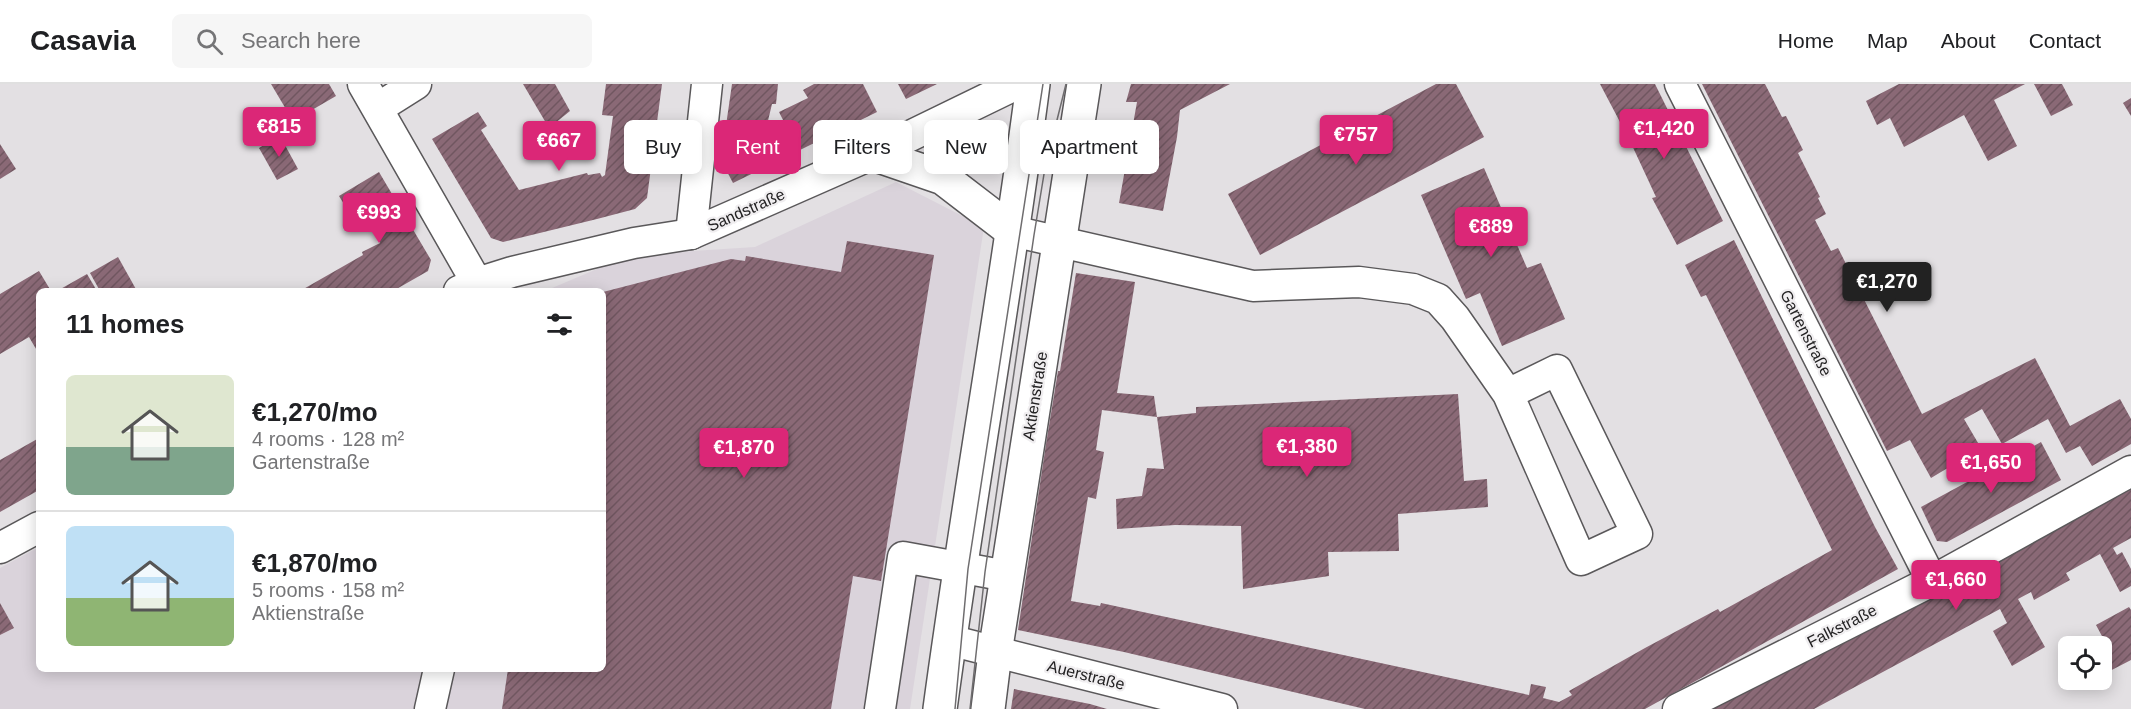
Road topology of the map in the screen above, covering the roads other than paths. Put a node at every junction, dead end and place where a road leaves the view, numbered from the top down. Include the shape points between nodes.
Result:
1 (416, 84) edge
2 (707, 84) edge
3 (1017, 84) edge
4 (1033, 84) edge
5 (1084, 84) edge
6 (1680, 84) edge
7 (371, 96) edge
8 (912, 135) edge
9 (912, 167) edge
10 (828, 174) edge
11 (1012, 231) junction
12 (691, 234) junction
13 (1059, 241) junction
14 (468, 287) edge
15 (1508, 394) junction
16 (2131, 471) edge
17 (36, 529) edge
18 (0, 548) edge
19 (959, 568) junction
20 (1007, 576) junction
21 (1932, 581) junction
22 (949, 640) junction
23 (995, 653) junction
24 (438, 672) edge
25 (430, 709) edge
26 (880, 709) edge
27 (940, 709) edge
28 (988, 709) edge
29 (1222, 709) edge
30 (1678, 709) edge

1 - 7 street
2 - 12 street
3 - 8 street, Sandstraße
4 - 11 main road
5 - 13 main road, Aktienstraße
6 - 21 street, Gartenstraße
7 - 14 street
9 - 11 main road via 943,178
10 - 12 street, Sandstraße
11 - 13 street
11 - 19 main road
12 - 14 street, Sandstraße via 634,243 512,272
13 - 15 street via 1253,286 1359,282 1413,289 1438,299
13 - 20 main road, Aktienstraße
15 - 15 street via 1557,370 1637,534 1581,560
16 - 21 street, Falkstraße
17 - 18 street
19 - 20 street
19 - 22 main road
19 - 26 street via 903,557
20 - 23 main road, Aktienstraße
21 - 30 street, Falkstraße
22 - 23 street, Auerstraße
22 - 27 main road
23 - 28 main road, Aktienstraße
23 - 29 street, Auerstraße
24 - 25 street

